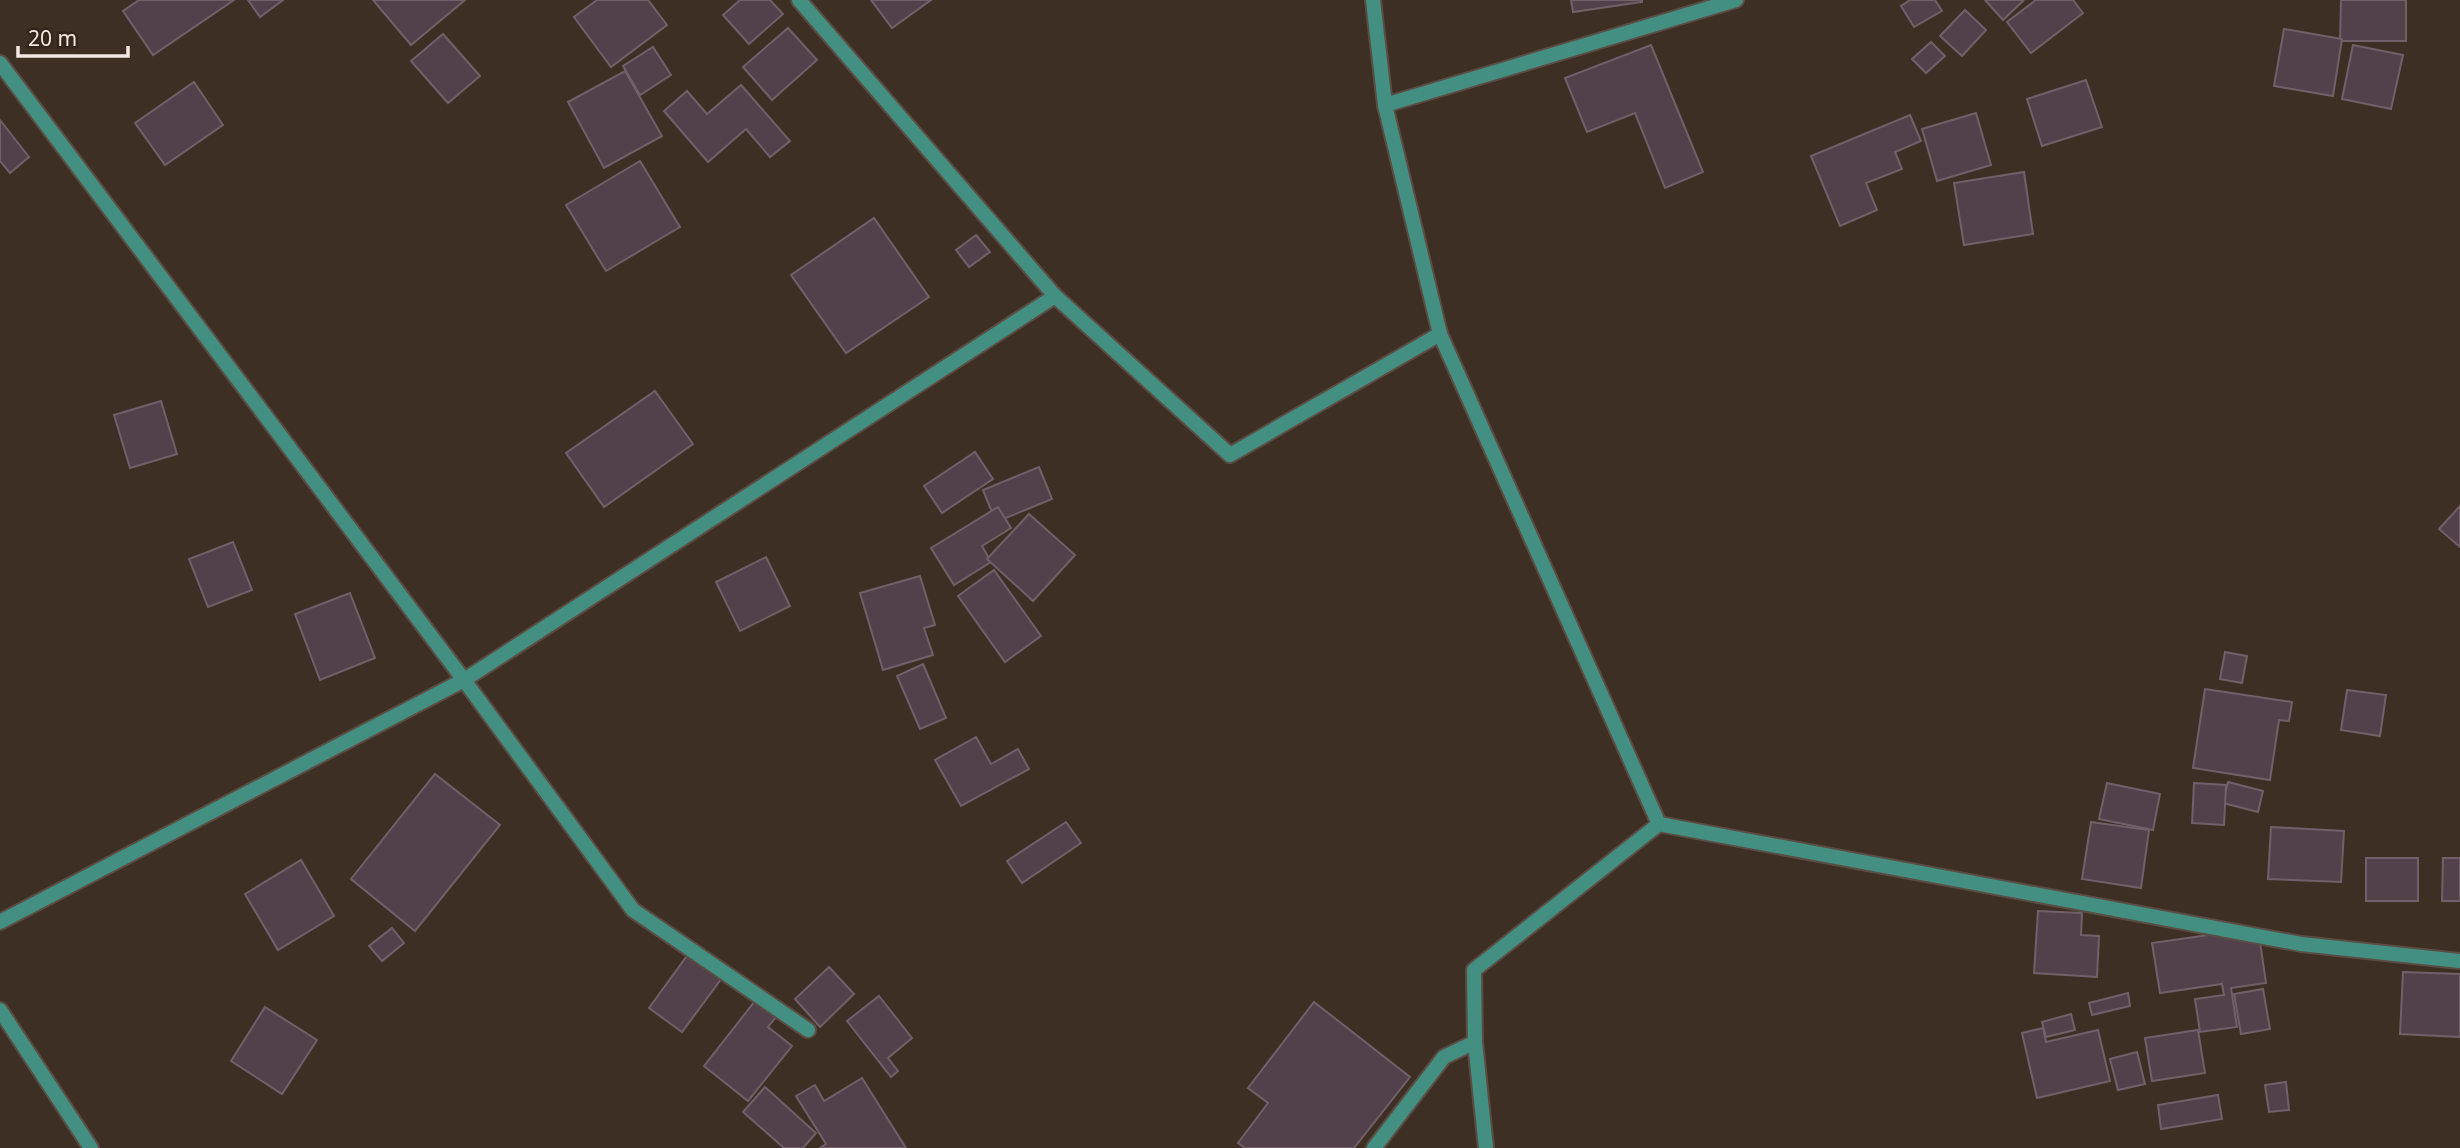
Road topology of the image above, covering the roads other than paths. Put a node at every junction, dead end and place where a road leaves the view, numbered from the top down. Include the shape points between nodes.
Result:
1 (799, 0) edge
2 (1373, 0) edge
3 (1736, 0) edge
4 (0, 63) edge
5 (1385, 105) junction
6 (1055, 296) junction
7 (1440, 334) junction
8 (464, 680) junction
9 (1659, 824) junction
10 (0, 922) edge
11 (2460, 961) edge
12 (0, 1010) edge
13 (808, 1030) dead end
14 (1475, 1042) junction
15 (91, 1148) edge
16 (1374, 1148) edge
17 (1486, 1148) edge

1 - 6 street
2 - 5 street
3 - 5 street
4 - 8 street
5 - 7 street
6 - 7 street via 1230,455
6 - 8 street
7 - 9 street
8 - 10 street
8 - 13 street via 633,910
9 - 11 street via 2301,944
9 - 14 street via 1474,970
12 - 15 street
14 - 16 street via 1444,1058
14 - 17 street

